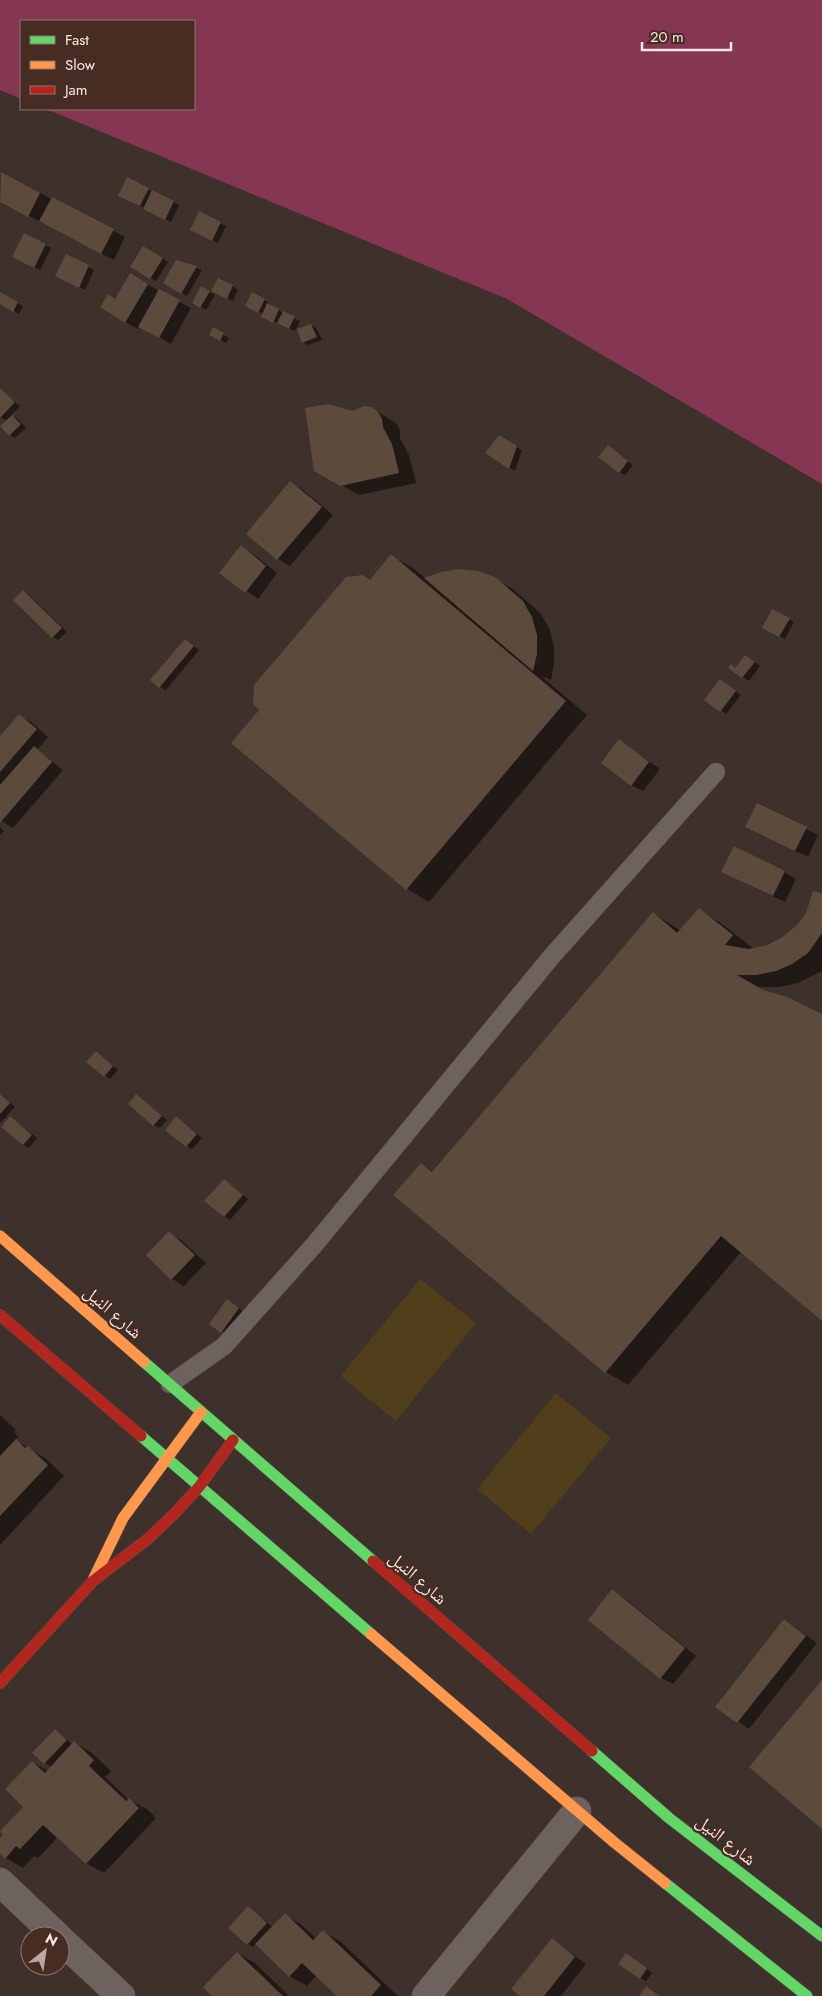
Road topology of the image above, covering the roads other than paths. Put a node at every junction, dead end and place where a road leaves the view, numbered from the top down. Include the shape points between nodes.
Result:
1 (716, 772) dead end
2 (0, 1236) edge
3 (0, 1315) edge
4 (170, 1384) junction
5 (201, 1412) junction
6 (233, 1440) junction
7 (166, 1459) junction
8 (199, 1487) junction
9 (93, 1581) junction
10 (0, 1683) edge
11 (577, 1811) junction
12 (0, 1882) edge
13 (46, 1926) edge
14 (822, 1936) edge
15 (70, 1948) edge
16 (121, 1996) edge
17 (426, 1996) edge
18 (808, 1996) edge

1 - 4 lane via 552,956 315,1244 224,1346
2 - 4 main road, شارع النيل
3 - 7 main road
4 - 5 main road, شارع النيل
5 - 6 main road, شارع النيل
5 - 7 main road
6 - 8 main road
6 - 14 main road, شارع النيل via 669,1818
7 - 8 main road
7 - 9 main road via 123,1518
8 - 9 main road via 149,1538
8 - 11 main road
9 - 10 main road
11 - 17 street
11 - 18 main road
12 - 13 street
15 - 16 street

